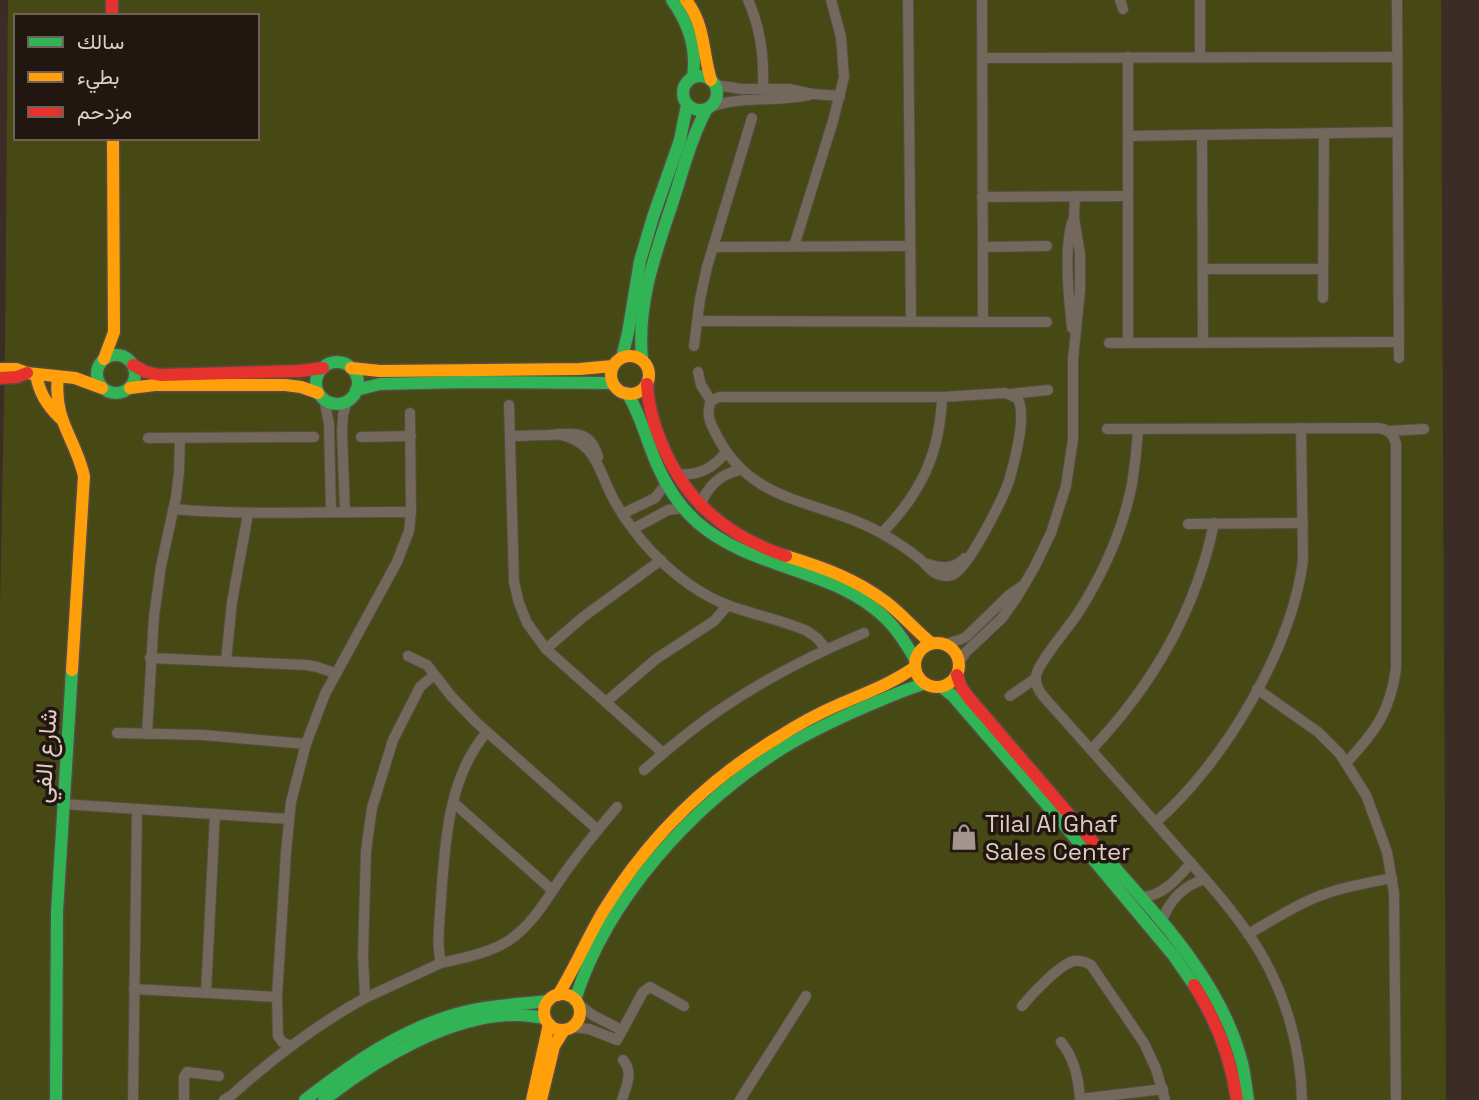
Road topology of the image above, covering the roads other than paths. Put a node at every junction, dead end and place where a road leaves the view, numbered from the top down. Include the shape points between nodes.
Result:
1 (672, 0) edge
2 (686, 0) edge
3 (748, 0) edge
4 (831, 0) edge
5 (908, 0) edge
6 (982, 0) edge
7 (1200, 0) edge
8 (1397, 0) edge
9 (1128, 57) junction
10 (1200, 57) junction
11 (1397, 57) junction
12 (982, 58) junction
13 (693, 78) junction
14 (713, 82) junction
15 (760, 86) junction
16 (774, 88) junction
17 (813, 94) junction
18 (839, 96) junction
19 (756, 100) junction
20 (773, 100) junction
21 (687, 105) junction
22 (709, 108) junction
23 (751, 118) dead end
24 (1398, 132) junction
25 (1324, 134) junction
26 (1202, 135) junction
27 (1128, 136) junction
28 (113, 140) edge
29 (1075, 196) junction
30 (1128, 196) junction
31 (982, 197) junction
32 (1074, 218) junction
33 (793, 246) junction
34 (910, 246) junction
35 (1047, 246) dead end
36 (713, 247) junction
37 (983, 247) junction
38 (1080, 254) junction
39 (1068, 255) junction
40 (1203, 269) junction
41 (1323, 270) junction
42 (1323, 298) dead end
43 (1074, 299) junction
44 (697, 321) junction
45 (911, 321) junction
46 (983, 321) junction
47 (1047, 322) dead end
48 (114, 332) junction
49 (1399, 342) junction
50 (1109, 343) dead end
51 (1128, 344) junction
52 (1203, 344) junction
53 (694, 345) dead end
54 (1399, 358) dead end
55 (642, 359) junction
56 (129, 361) junction
57 (618, 362) junction
58 (101, 363) junction
59 (323, 368) junction
60 (351, 368) junction
61 (0, 369) edge
62 (698, 372) dead end
63 (32, 374) junction
64 (58, 377) junction
65 (0, 378) edge
66 (75, 378) junction
67 (613, 383) junction
68 (647, 384) junction
69 (103, 388) junction
70 (130, 388) junction
71 (356, 390) junction
72 (1048, 390) dead end
73 (626, 393) junction
74 (1010, 394) junction
75 (321, 396) junction
76 (942, 397) junction
77 (347, 401) junction
78 (711, 401) junction
79 (509, 405) dead end
80 (410, 413) dead end
81 (62, 420) junction
82 (1301, 428) junction
83 (1107, 429) dead end
84 (1424, 429) dead end
85 (1138, 430) junction
86 (1389, 431) junction
87 (411, 436) junction
88 (510, 436) junction
89 (314, 437) dead end
90 (361, 437) dead end
91 (148, 438) dead end
92 (180, 438) junction
93 (725, 453) junction
94 (716, 463) junction
95 (740, 470) junction
96 (700, 472) junction
97 (677, 474) junction
98 (724, 475) junction
99 (666, 484) junction
100 (710, 487) junction
101 (651, 501) junction
102 (700, 506) junction
103 (684, 508) junction
104 (173, 509) junction
105 (331, 511) junction
106 (345, 511) junction
107 (411, 512) junction
108 (248, 514) junction
109 (622, 514) junction
110 (659, 514) junction
111 (1214, 523) junction
112 (1303, 523) junction
113 (1188, 524) dead end
114 (633, 530) junction
115 (882, 533) junction
116 (661, 560) junction
117 (1023, 586) junction
118 (728, 605) junction
119 (864, 633) dead end
120 (931, 643) junction
121 (945, 645) junction
122 (546, 649) junction
123 (825, 649) junction
124 (408, 656) dead end
125 (150, 658) junction
126 (226, 662) junction
127 (915, 663) junction
128 (958, 668) junction
129 (335, 673) junction
130 (433, 675) junction
131 (1035, 678) junction
132 (924, 684) junction
133 (942, 687) junction
134 (1257, 689) junction
135 (1010, 696) dead end
136 (606, 702) junction
137 (487, 732) junction
138 (117, 733) dead end
139 (147, 734) junction
140 (306, 744) junction
141 (1091, 750) junction
142 (663, 753) junction
143 (1346, 763) junction
144 (644, 770) dead end
145 (454, 803) junction
146 (62, 804) junction
147 (617, 807) dead end
148 (136, 809) junction
149 (215, 814) junction
150 (288, 819) junction
151 (1156, 822) junction
152 (598, 830) junction
153 (1191, 863) junction
154 (1392, 878) junction
155 (1205, 879) junction
156 (1171, 882) junction
157 (552, 890) junction
158 (1180, 893) junction
159 (1140, 897) junction
160 (1161, 923) junction
161 (1248, 934) junction
162 (441, 963) junction
163 (134, 989) junction
164 (206, 993) junction
165 (806, 996) dead end
166 (277, 997) junction
167 (365, 998) junction
168 (553, 998) junction
169 (577, 1002) junction
170 (684, 1006) dead end
171 (1022, 1006) dead end
172 (547, 1021) junction
173 (568, 1028) junction
174 (619, 1035) junction
175 (1061, 1042) dead end
176 (290, 1046) junction
177 (623, 1060) dead end
178 (219, 1076) dead end
179 (1164, 1095) edge
180 (231, 1098) edge
181 (55, 1100) edge
182 (133, 1100) edge
183 (184, 1100) edge
184 (305, 1100) edge
185 (324, 1100) edge
186 (532, 1100) edge
187 (541, 1100) edge
188 (622, 1100) edge
189 (740, 1100) edge
190 (1080, 1100) edge
191 (1237, 1100) edge
192 (1248, 1100) edge
193 (1302, 1100) edge
194 (1396, 1100) edge

1 - 13 street via 689,27
2 - 14 street via 701,25
3 - 15 street via 762,45
4 - 18 street via 843,48
5 - 34 street
6 - 12 street
7 - 10 street
8 - 11 street
9 - 10 street
9 - 12 street
9 - 27 street
10 - 11 street
11 - 24 street
12 - 31 street
13 - 14 street via 704,76
13 - 21 street via 683,90
14 - 15 street via 742,89
14 - 22 street via 717,96
15 - 16 street
15 - 19 street
16 - 17 street
16 - 20 street
17 - 18 street
17 - 20 street
18 - 33 street
19 - 20 street
19 - 22 street
21 - 22 street via 698,111
21 - 57 street via 682,133 650,222 627,341
22 - 55 street via 686,161 651,269 639,336
23 - 36 street
24 - 25 street
24 - 49 street
25 - 26 street
25 - 41 street
26 - 27 street
26 - 40 street
27 - 30 street
28 - 48 street
29 - 30 street
29 - 31 street
29 - 32 street
30 - 51 street
31 - 37 street
32 - 38 street
32 - 39 street
33 - 34 street
33 - 36 street
34 - 45 street
35 - 37 street
36 - 44 street
37 - 46 street
38 - 39 street
38 - 43 street
39 - 43 street
40 - 41 street
40 - 52 street
41 - 42 street
43 - 117 street via 1073,439 1066,486 1051,533
44 - 45 street
44 - 53 street
45 - 46 street
46 - 47 street
48 - 56 street
48 - 58 street
49 - 52 street
49 - 54 street
50 - 51 street
51 - 52 street
55 - 57 street via 632,356
55 - 68 street via 649,373
56 - 58 street via 112,355
56 - 59 street via 160,375
56 - 70 street via 135,379
57 - 60 street via 580,369 380,372
57 - 67 street
58 - 66 street
58 - 69 street via 97,375
59 - 60 street via 337,362
59 - 75 street via 316,380
60 - 71 street via 357,378
61 - 63 street
62 - 78 street
63 - 64 street
63 - 65 street
63 - 81 street via 45,402
64 - 66 street
64 - 81 street
66 - 69 street
67 - 71 street via 380,384
67 - 73 street
68 - 73 street via 638,392
68 - 97 street via 650,413
69 - 70 street via 114,393
70 - 75 street via 285,385
71 - 77 street
72 - 74 street
73 - 99 street via 638,411
74 - 76 street
74 - 115 street via 1022,410 1015,460 1002,498 971,553 957,565 938,567
75 - 77 street via 331,403
75 - 105 street via 329,424
76 - 78 street via 719,397
76 - 115 street via 935,447 923,479
77 - 106 street via 342,432
78 - 93 street via 709,420
79 - 88 street
80 - 87 street
81 - 146 street, شارع الفي via 83,465 84,487
82 - 85 street
82 - 86 street
82 - 112 street
83 - 85 street
84 - 86 street
85 - 131 street via 1132,482 1111,548 1082,607
86 - 143 street via 1396,444 1396,669 1382,718
87 - 90 street
87 - 107 street
88 - 109 street via 574,433 589,440
88 - 122 street via 516,593 527,623
89 - 92 street
91 - 92 street
92 - 104 street
93 - 94 street
93 - 95 street
94 - 96 street
94 - 98 street
95 - 98 street
95 - 115 street via 776,493
96 - 97 street
96 - 100 street
97 - 102 street
98 - 100 street
99 - 101 street
99 - 103 street
100 - 102 street
101 - 109 street
101 - 110 street
102 - 120 street via 745,538 855,581 889,604
103 - 110 street
103 - 127 street via 704,528 739,550 859,598 901,634
104 - 108 street
104 - 125 street
105 - 106 street
105 - 108 street
106 - 107 street
107 - 129 street via 402,552
108 - 126 street
109 - 114 street
110 - 114 street
111 - 112 street
111 - 113 street
111 - 141 street via 1209,552 1175,635 1139,694
112 - 134 street via 1297,594 1279,647
114 - 116 street
116 - 118 street via 688,584
116 - 122 street
117 - 121 street via 966,637
117 - 128 street
118 - 123 street via 801,628
118 - 136 street
119 - 123 street
120 - 121 street
120 - 127 street via 919,652
121 - 128 street via 954,651
122 - 136 street
123 - 142 street via 741,696
124 - 130 street via 427,665
125 - 126 street
125 - 139 street
126 - 129 street via 307,665
127 - 132 street
127 - 168 street via 893,682 782,734 698,796 655,840 617,889
128 - 133 street via 953,681
128 - 159 street via 968,698
129 - 140 street
130 - 137 street
130 - 167 street via 420,687 393,740 372,808 366,851
131 - 135 street
131 - 141 street via 1040,692
132 - 133 street
132 - 169 street via 800,738 756,765 703,809 624,903 598,947
133 - 191 street via 1062,822 1189,977 1223,1038
134 - 143 street via 1318,732
134 - 151 street via 1203,773
136 - 142 street
137 - 145 street via 465,764
137 - 152 street
138 - 139 street
139 - 140 street
140 - 150 street
141 - 151 street
142 - 144 street
143 - 154 street via 1366,795
145 - 157 street
145 - 162 street via 444,845
146 - 148 street
146 - 181 street, شارع الفي
147 - 152 street
148 - 149 street
148 - 163 street
149 - 150 street
149 - 164 street
150 - 166 street
151 - 153 street
152 - 157 street
153 - 155 street
153 - 156 street
154 - 161 street via 1322,895
154 - 194 street
155 - 158 street
155 - 161 street
156 - 158 street
156 - 159 street via 1153,896
157 - 162 street via 528,924 509,940
158 - 160 street via 1170,902
159 - 160 street
160 - 192 street via 1205,981 1228,1022 1244,1068
161 - 193 street via 1276,982 1289,1019
162 - 167 street
163 - 164 street
163 - 182 street
164 - 166 street
165 - 189 street
166 - 176 street via 278,1037
167 - 176 street
168 - 169 street via 566,995
168 - 172 street via 544,1009
168 - 184 street via 481,1008 432,1023 386,1045
169 - 173 street via 579,1017
169 - 174 street
170 - 174 street via 647,988
171 - 179 street via 1068,964 1087,963 1144,1044
172 - 173 street via 556,1029
172 - 185 street via 520,1015 452,1027 388,1056
172 - 186 street
173 - 174 street
173 - 187 street via 554,1046
175 - 190 street via 1074,1064
176 - 180 street
177 - 188 street via 629,1074
178 - 183 street via 187,1072
179 - 190 street

